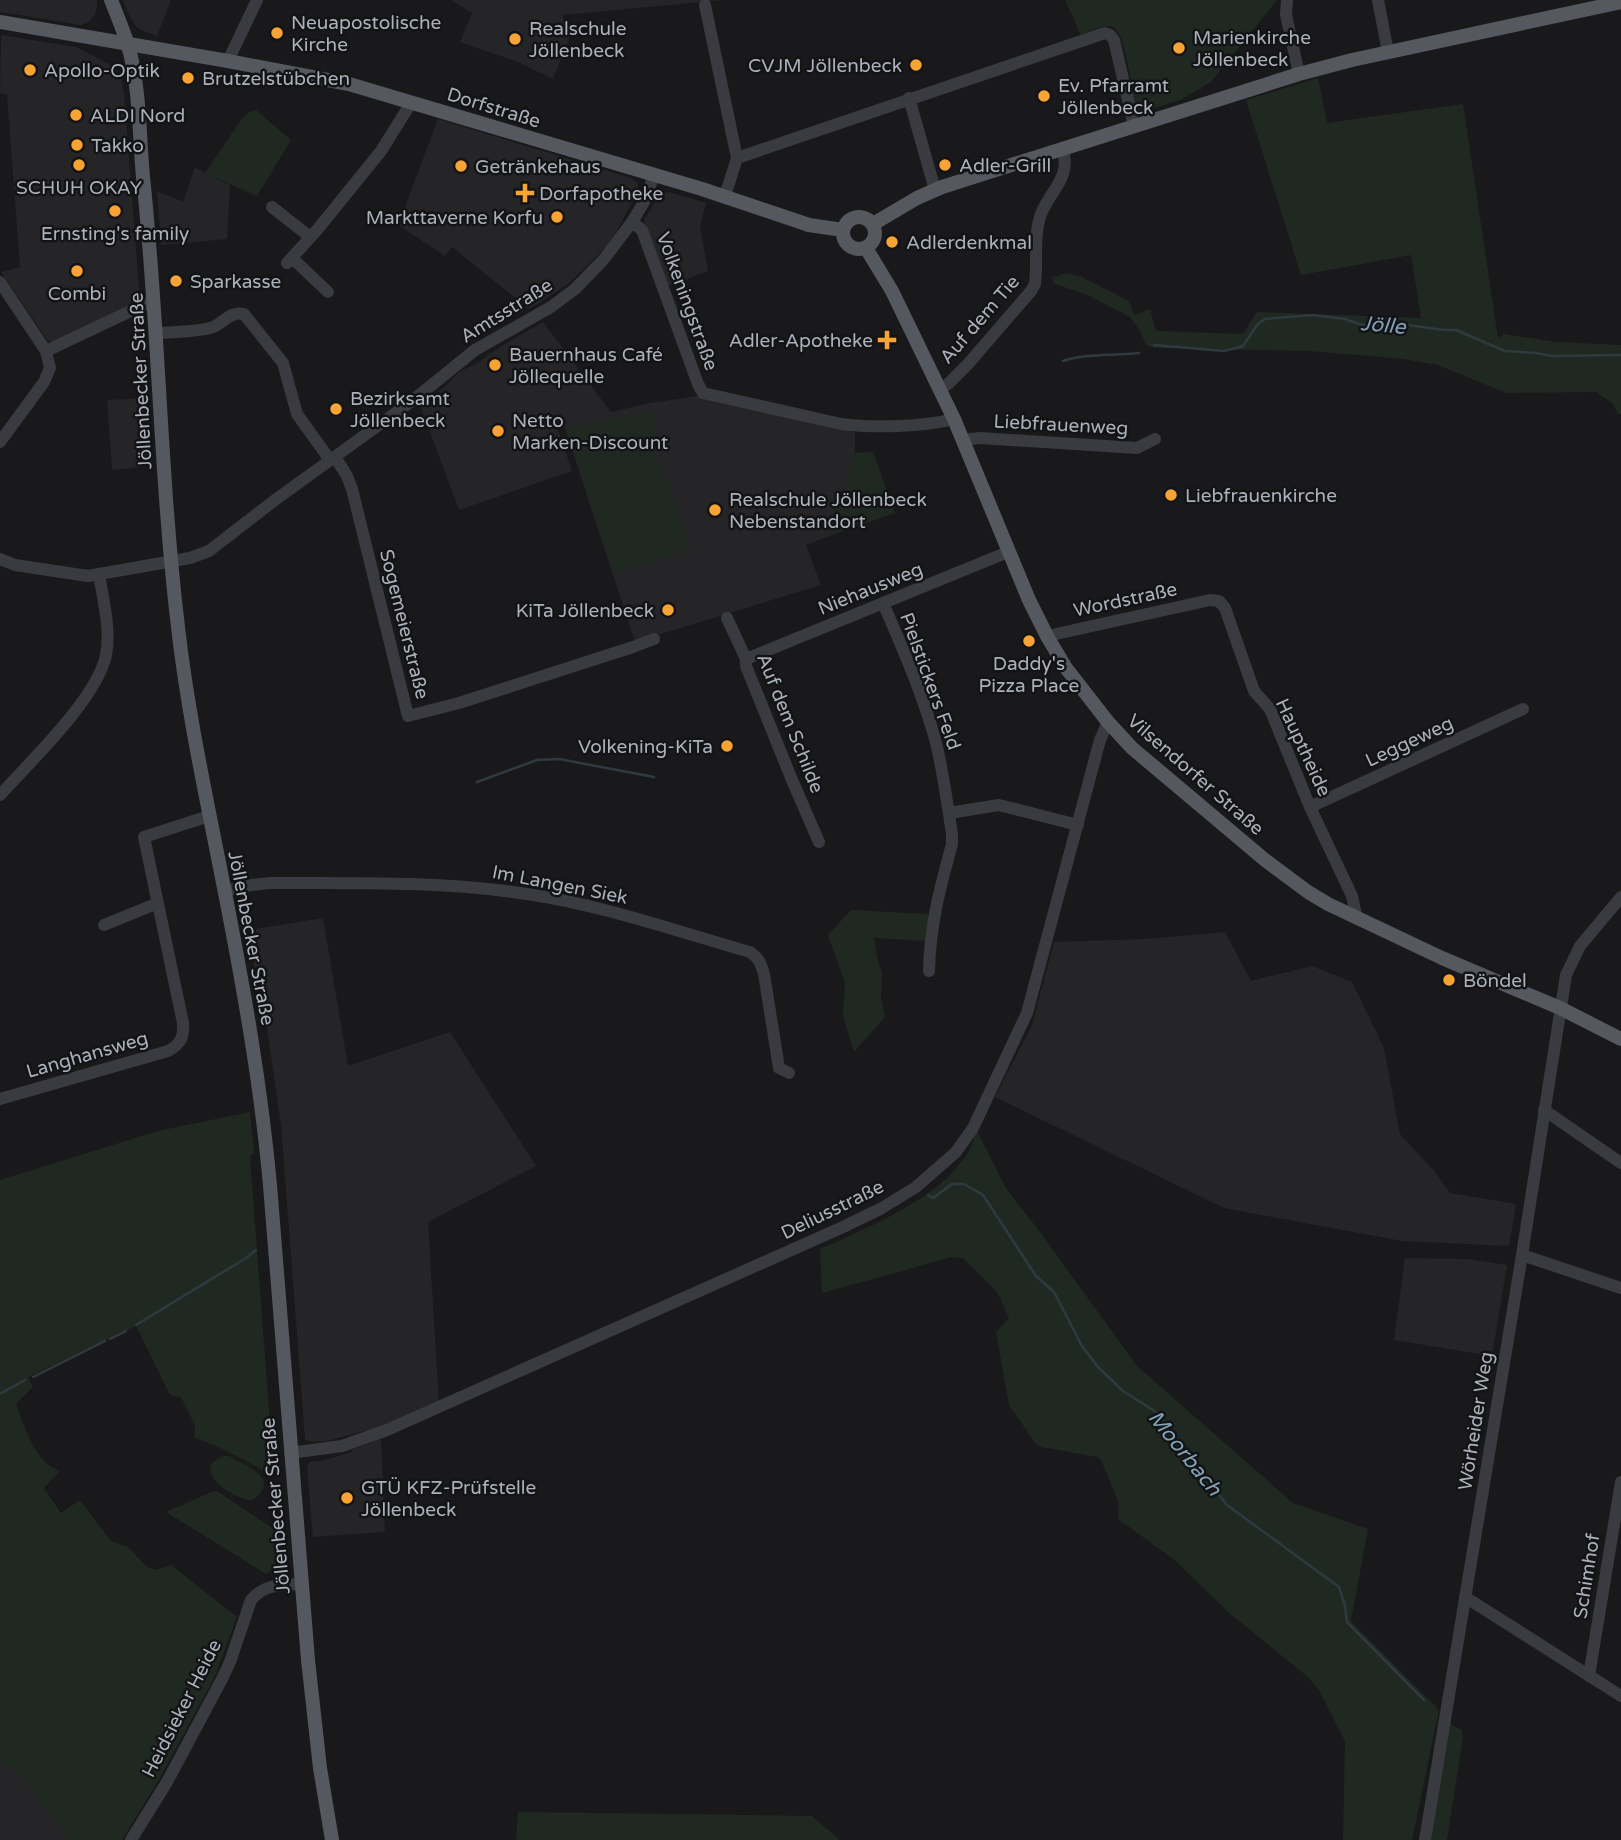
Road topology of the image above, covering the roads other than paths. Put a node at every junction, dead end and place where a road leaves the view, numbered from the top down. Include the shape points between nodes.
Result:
1 (111, 0) edge
2 (257, 0) edge
3 (1287, 0) edge
4 (1378, 0) edge
5 (1621, 2) edge
6 (705, 5) dead end
7 (1571, 6) edge
8 (0, 22) edge
9 (127, 44) junction
10 (1388, 52) junction
11 (228, 61) junction
12 (1299, 74) junction
13 (909, 99) junction
14 (411, 103) junction
15 (1134, 126) junction
16 (1063, 149) junction
17 (737, 158) junction
18 (654, 175) junction
19 (935, 190) junction
20 (725, 196) junction
21 (272, 207) dead end
22 (632, 222) junction
23 (873, 224) junction
24 (843, 230) junction
25 (310, 237) junction
26 (866, 248) junction
27 (0, 282) edge
28 (328, 292) dead end
29 (154, 300) junction
30 (156, 333) junction
31 (46, 351) junction
32 (939, 389) junction
33 (954, 419) junction
34 (1155, 439) dead end
35 (962, 440) junction
36 (0, 442) edge
37 (332, 459) junction
38 (1009, 552) junction
39 (0, 559) edge
40 (171, 562) junction
41 (99, 575) junction
42 (1210, 600) joint
43 (883, 603) junction
44 (727, 618) dead end
45 (1048, 638) junction
46 (654, 639) dead end
47 (746, 659) junction
48 (1523, 709) dead end
49 (1108, 722) junction
50 (0, 795) edge
51 (1310, 807) junction
52 (949, 813) junction
53 (209, 816) junction
54 (1077, 825) junction
55 (819, 842) dead end
56 (225, 891) junction
57 (1621, 897) edge
58 (158, 903) junction
59 (1357, 919) junction
60 (104, 925) dead end
61 (929, 971) dead end
62 (1560, 1008) junction
63 (1621, 1039) edge
64 (789, 1073) dead end
65 (0, 1099) edge
66 (1544, 1110) junction
67 (1621, 1163) edge
68 (1522, 1255) junction
69 (1621, 1288) edge
70 (290, 1453) junction
71 (1621, 1482) edge
72 (300, 1584) junction
73 (1465, 1597) junction
74 (1590, 1676) junction
75 (1621, 1696) edge
76 (131, 1840) edge
77 (332, 1840) edge
78 (1425, 1840) edge

1 - 9 main road, Jöllenbecker Straße
2 - 11 street
3 - 12 street
4 - 10 street
5 - 7 main road
6 - 17 street
7 - 10 main road
8 - 9 main road, Dorfstraße
9 - 11 main road, Dorfstraße
9 - 29 main road, Jöllenbecker Straße via 137,104
10 - 12 main road
11 - 14 main road, Dorfstraße via 349,84
12 - 15 main road
13 - 15 street via 1105,33 1114,40
13 - 17 street
13 - 19 street
14 - 18 main road, Dorfstraße
14 - 25 street via 381,150
15 - 16 main road
16 - 19 main road
16 - 32 street, Auf dem Tie via 1063,176 1042,212 1038,229 1035,284 968,364
17 - 20 street
18 - 20 main road, Dorfstraße
18 - 22 street, Amtsstraße
19 - 23 main road
20 - 24 main road, Dorfstraße via 808,225
21 - 25 street
22 - 33 street, Volkeningstraße via 642,230 703,393 854,425
22 - 37 street, Amtsstraße via 575,289 475,350
23 - 24 main road via 856,217
23 - 26 main road via 875,237
24 - 26 main road via 849,246
25 - 28 street via 290,260
26 - 32 main road, Vilsendorfer Straße
27 - 31 street
29 - 30 main road, Jöllenbecker Straße
29 - 31 street
30 - 37 street via 207,328 236,313 244,314 283,363 297,414
30 - 40 main road, Jöllenbecker Straße
31 - 36 street via 48,375
32 - 33 main road, Vilsendorfer Straße
33 - 35 main road, Vilsendorfer Straße
34 - 35 street, Liebfrauenweg via 1137,447
35 - 38 main road, Vilsendorfer Straße
37 - 40 street, Amtsstraße via 209,551
37 - 46 street, Sogemeierstraße via 352,489 408,716
38 - 43 street, Niehausweg
38 - 45 main road, Vilsendorfer Straße
39 - 41 street, Amtsstraße via 15,565
40 - 41 street, Amtsstraße
40 - 53 main road, Jöllenbecker Straße via 185,681
41 - 50 street via 108,632 102,670 58,731
42 - 45 street, Wordstraße
42 - 51 street, Hauptheide via 1225,608 1254,691 1270,709
43 - 47 street, Niehausweg
43 - 52 street, Pielstickers Feld via 934,737
44 - 47 street, Auf dem Schilde
45 - 49 main road, Vilsendorfer Straße
47 - 55 street, Auf dem Schilde
48 - 51 street, Leggeweg
49 - 54 street, Deliusstraße
49 - 59 main road, Vilsendorfer Straße via 1132,748 1265,860 1308,892
51 - 59 street, Hauptheide via 1352,896
52 - 54 street via 999,805
52 - 61 street, Pielstickers Feld via 952,844 934,914
53 - 56 main road, Jöllenbecker Straße
53 - 58 street via 144,837
54 - 70 street, Deliusstraße via 1027,1013 973,1128 956,1152 916,1187 843,1227 387,1430 342,1446
56 - 64 street, Im Langen Siek via 260,884 308,883 410,883 497,890 597,908 750,952 761,962 764,974 779,1068
56 - 70 main road, Jöllenbecker Straße via 263,1115
57 - 62 street, Wörheider Weg via 1580,946 1566,975
58 - 60 street
58 - 65 street, Langhansweg via 183,1023 182,1041 168,1051
59 - 62 main road, Vilsendorfer Straße
62 - 63 main road, Vilsendorfer Straße
62 - 66 street, Wörheider Weg
66 - 67 street
66 - 68 street, Wörheider Weg
68 - 69 street
68 - 73 street, Wörheider Weg
70 - 72 main road, Jöllenbecker Straße
71 - 74 street, Schimhof
72 - 76 street, Heidsieker Heide via 266,1588 251,1600 222,1679
72 - 77 main road, Jöllenbecker Straße via 314,1725
73 - 74 street
73 - 78 street, Wörheider Weg
74 - 75 street

